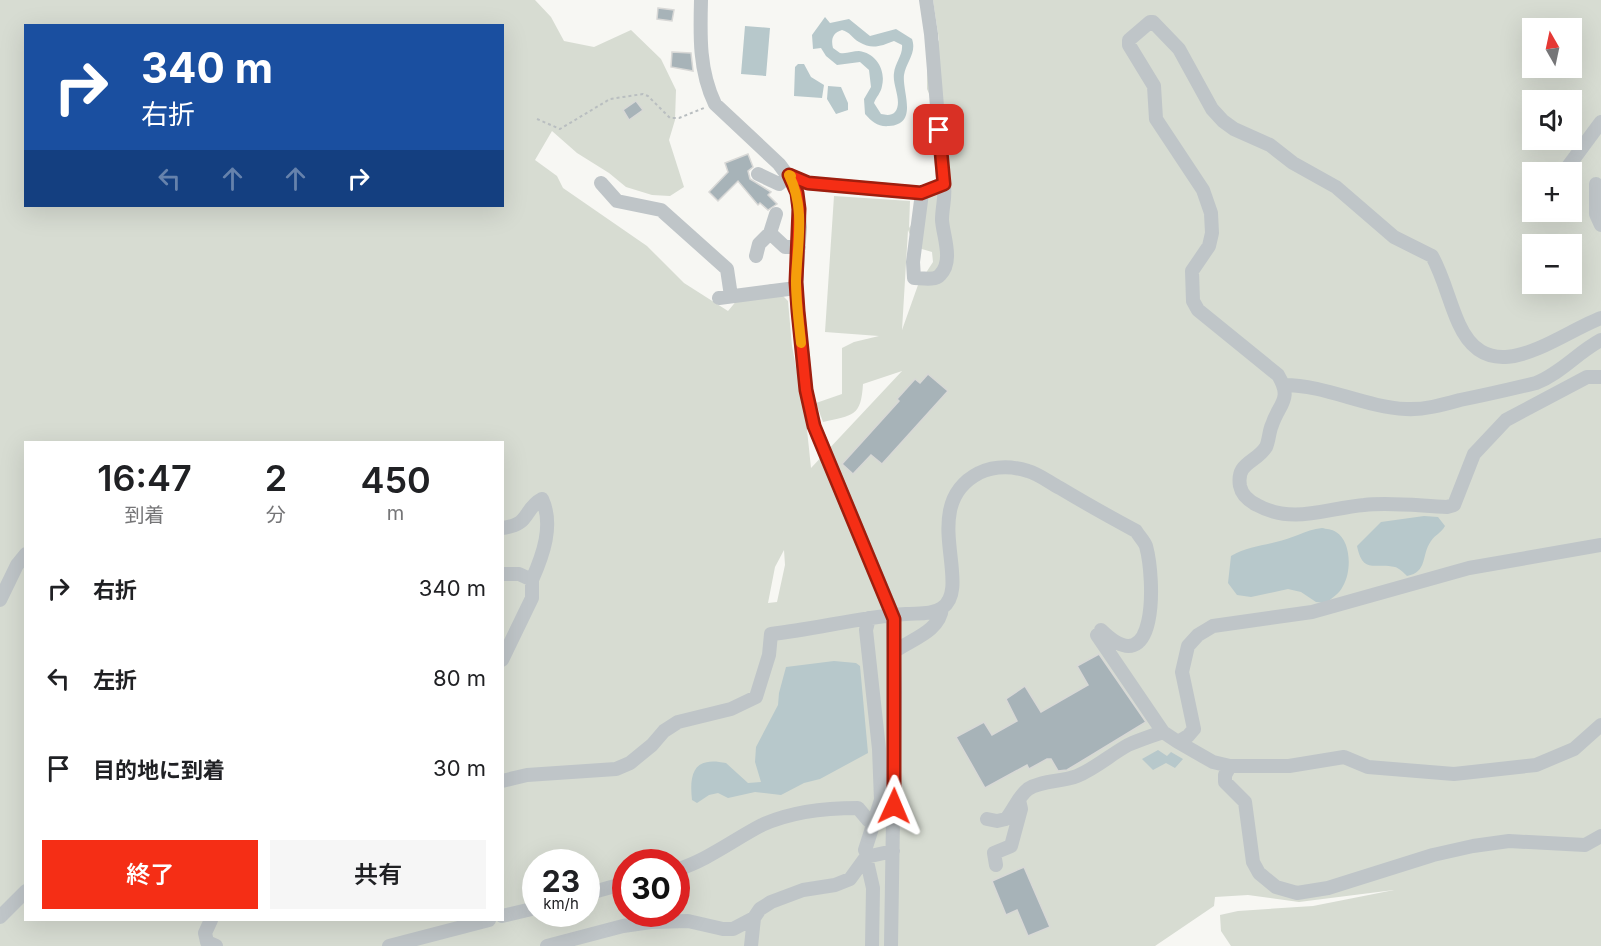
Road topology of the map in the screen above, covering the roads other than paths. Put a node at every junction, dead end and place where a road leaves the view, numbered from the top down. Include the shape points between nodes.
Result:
1 (701, 0) edge
2 (926, 0) edge
3 (1601, 122) edge
4 (1571, 162) edge
5 (758, 174) dead end
6 (789, 175) junction
7 (601, 183) dead end
8 (1596, 183) dead end
9 (944, 184) junction
10 (921, 193) junction
11 (776, 214) dead end
12 (1601, 225) edge
13 (771, 233) junction
14 (799, 247) junction
15 (756, 256) dead end
16 (796, 288) junction
17 (1601, 318) edge
18 (1601, 340) edge
19 (1601, 377) edge
20 (1284, 385) junction
21 (504, 528) edge
22 (1601, 545) edge
23 (24, 557) edge
24 (504, 573) edge
25 (532, 580) junction
26 (0, 600) edge
27 (942, 608) junction
28 (893, 615) junction
29 (869, 618) junction
30 (895, 651) junction
31 (504, 656) edge
32 (1601, 725) edge
33 (1163, 732) junction
34 (1178, 742) junction
35 (1230, 766) junction
36 (504, 781) edge
37 (1018, 800) junction
38 (876, 818) junction
39 (987, 819) dead end
40 (1601, 836) edge
41 (893, 851) junction
42 (866, 853) junction
43 (996, 865) dead end
44 (690, 866) edge
45 (24, 893) edge
46 (522, 911) edge
47 (504, 916) edge
48 (0, 917) edge
49 (754, 918) junction
50 (211, 921) edge
51 (485, 921) edge
52 (216, 946) edge
53 (389, 946) edge
54 (547, 946) edge
55 (751, 946) edge
56 (872, 946) edge
57 (891, 946) edge

1 - 6 street via 702,67 715,104
2 - 9 street
3 - 4 street
5 - 6 street via 779,184
6 - 10 street via 808,183
6 - 14 street via 797,193
7 - 16 street via 617,201 661,210 727,269 725,297
8 - 12 street via 1596,214
9 - 10 street
9 - 10 street via 945,268 935,278 914,278
11 - 13 street
13 - 14 street via 785,247
13 - 15 street via 759,244
14 - 16 street
16 - 28 street via 806,390 814,426
17 - 20 street via 1525,355 1502,358 1483,354 1460,327 1432,256 1394,237 1336,187 1223,121 1212,109 1179,49 1150,22 1129,40 1129,45 1154,86 1156,119 1199,182 1211,213 1209,246 1192,271 1193,301 1198,310 1278,375
18 - 20 street via 1581,351 1554,376 1536,383 1426,408 1384,406 1324,389
19 - 20 street via 1587,377 1506,420 1474,454 1454,505 1365,505 1296,516 1263,508 1246,499 1240,487 1240,472 1245,464 1266,447 1273,421 1282,407
21 - 25 street via 524,521 542,499 546,539
22 - 34 street via 1469,568 1312,612 1213,626 1198,634 1188,646 1182,672 1194,729
23 - 26 street
24 - 25 street
25 - 31 street via 532,598
27 - 28 street via 929,613
27 - 30 street via 935,626
27 - 33 street via 949,600 952,583 949,517 957,491 986,470 1000,467 1030,471 1136,531 1145,544 1150,568 1150,619 1146,633 1132,646 1123,646 1098,632
28 - 29 street
28 - 30 street
29 - 36 street via 771,634 756,697 720,713 678,722 630,763 615,769 527,775
29 - 38 street via 868,658 881,778
30 - 41 street
32 - 35 street via 1574,748 1536,765 1476,772 1368,767 1344,757 1289,766
33 - 34 street
33 - 37 street via 1128,745 1075,777 1036,785
34 - 35 street via 1213,762
35 - 40 street via 1226,782 1245,802 1253,862 1259,873 1276,887 1297,892 1328,888 1473,846 1509,841 1585,845
37 - 39 street via 1006,819
37 - 43 street via 1021,809 1011,846 994,853
38 - 42 street
38 - 44 street via 868,820 858,808 785,818 764,824
41 - 42 street
41 - 57 street
42 - 49 street via 850,879 790,894 760,909
42 - 56 street via 873,888
45 - 48 street
46 - 47 street
49 - 54 street via 733,929 688,921 651,922
49 - 55 street
50 - 52 street via 205,933 207,942
51 - 53 street

